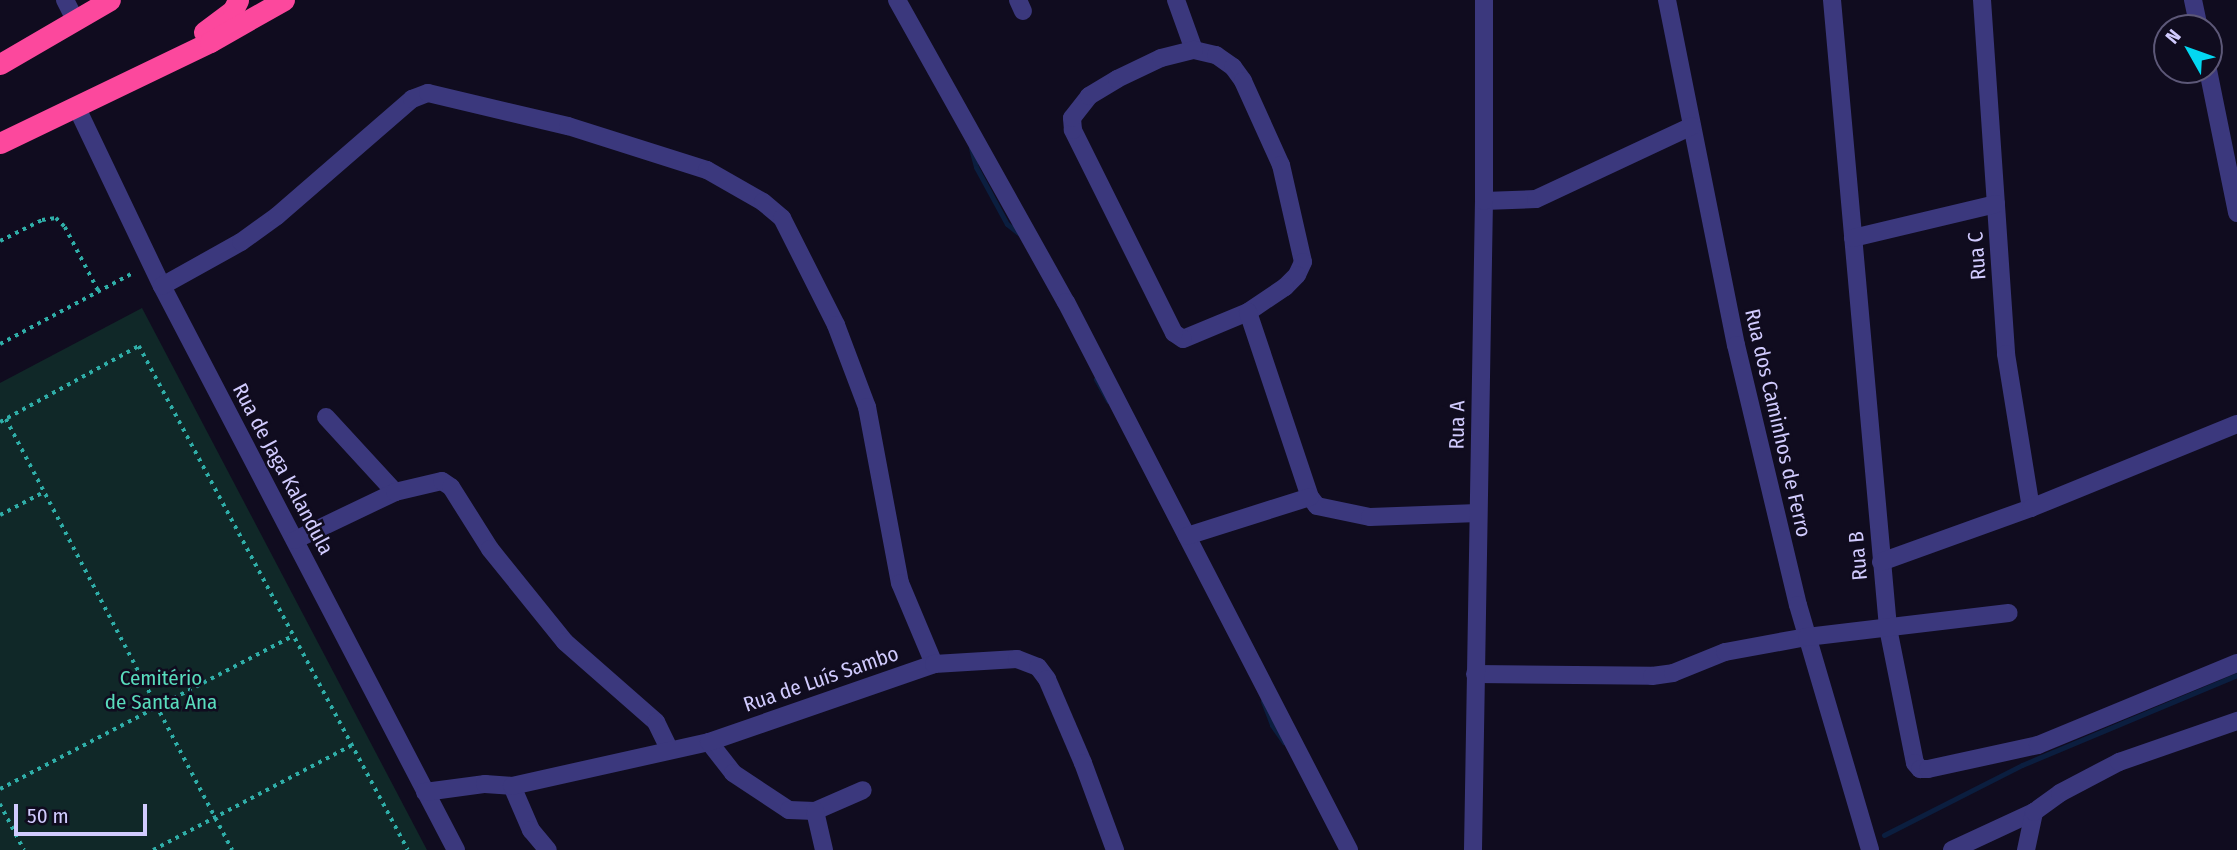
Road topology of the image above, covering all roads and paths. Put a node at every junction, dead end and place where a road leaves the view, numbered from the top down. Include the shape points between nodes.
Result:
1 (65, 0) edge
2 (110, 0) edge
3 (238, 0) edge
4 (284, 0) edge
5 (897, 0) edge
6 (1176, 0) edge
7 (1483, 0) edge
8 (1667, 0) edge
9 (1832, 0) edge
10 (1982, 0) edge
11 (75, 20) junction
12 (1194, 50) junction
13 (0, 64) edge
14 (150, 69) junction
15 (2211, 84) edge
16 (76, 106) junction
17 (1692, 126) junction
18 (0, 143) edge
19 (1484, 201) junction
20 (1996, 204) junction
21 (2237, 213) edge
22 (1853, 238) junction
23 (0, 241) edge
24 (131, 274) dead end
25 (162, 286) junction
26 (99, 292) junction
27 (1248, 312) junction
28 (0, 344) edge
29 (326, 417) dead end
30 (6, 419) junction
31 (0, 422) edge
32 (2237, 424) edge
33 (44, 492) junction
34 (395, 492) junction
35 (1310, 497) junction
36 (2031, 508) junction
37 (1478, 513) junction
38 (0, 515) edge
39 (1187, 536) junction
40 (295, 541) junction
41 (1881, 562) junction
42 (2009, 613) dead end
43 (1888, 628) junction
44 (293, 635) junction
45 (1807, 637) junction
46 (2237, 663) edge
47 (934, 664) junction
48 (1475, 674) junction
49 (157, 707) junction
50 (2237, 721) edge
51 (709, 742) junction
52 (352, 745) junction
53 (669, 749) junction
54 (512, 786) junction
55 (0, 789) edge
56 (863, 790) dead end
57 (425, 792) junction
58 (0, 804) edge
59 (816, 811) junction
60 (2034, 812) junction
61 (215, 817) junction
62 (24, 850) edge
63 (153, 850) edge
64 (232, 850) edge
65 (408, 850) edge
66 (456, 850) edge
67 (548, 850) edge
68 (824, 850) edge
69 (1115, 850) edge
70 (1349, 850) edge
71 (1473, 850) edge
72 (1870, 850) edge
73 (1952, 850) edge
74 (2026, 850) edge

1 - 11 street
2 - 11 highway
3 - 14 highway via 221,20
4 - 14 highway
5 - 39 street via 1066,302
6 - 12 street
7 - 19 street, Rua A
8 - 17 street, Rua dos Caminhos de Ferro
9 - 22 street, Rua B
10 - 20 street, Rua C
11 - 13 highway
12 - 27 street via 1216,55 1243,81 1290,195 1303,262 1285,287
12 - 27 street via 1161,58 1089,96 1072,118 1073,130 1174,333 1183,339
14 - 16 highway
15 - 21 street
16 - 18 highway
16 - 25 street, Rua de Jaga Kalandula
17 - 19 street via 1536,200
17 - 45 street, Rua dos Caminhos de Ferro via 1736,345
19 - 37 street, Rua A
20 - 22 street
20 - 36 street, Rua C via 2006,354
22 - 41 street, Rua B
23 - 26 path via 55,218 65,227
24 - 26 path
25 - 40 street, Rua de Jaga Kalandula
25 - 47 street via 242,242 412,99 428,93 580,129 707,170 782,218 836,325 867,407 900,583
26 - 28 path
27 - 35 street
29 - 34 street
30 - 31 path
30 - 33 path
30 - 44 path via 139,346
32 - 36 street
33 - 38 path
33 - 49 path
34 - 40 street
34 - 53 street via 432,481 451,486 491,549 565,642 656,722
35 - 37 street via 1317,506 1370,517
35 - 39 street
36 - 41 street
37 - 48 street, Rua A
39 - 70 street
40 - 57 street, Rua de Jaga Kalandula
41 - 43 street, Rua B
42 - 43 street
43 - 45 street
43 - 46 street, Rua B via 1911,753 1920,769 2038,745
44 - 49 path
44 - 52 path
45 - 48 street via 1725,652 1673,673 1652,676
45 - 72 street, Rua dos Caminhos de Ferro
47 - 51 street, Rua de Luís Sambo
47 - 69 street, Rua de Luís Sambo via 1017,659 1038,667 1083,763
48 - 71 street, Rua A
49 - 55 path
49 - 61 path
50 - 60 street via 2119,762
51 - 53 street, Rua de Luís Sambo
51 - 59 street via 733,773 758,792 789,810
52 - 61 path
52 - 65 path
53 - 54 street, Rua de Luís Sambo
54 - 57 street, Rua de Luís Sambo via 485,784
54 - 67 street via 531,830
56 - 59 street
57 - 66 street, Rua de Jaga Kalandula
58 - 62 path
59 - 68 street
60 - 73 street
60 - 74 street
61 - 63 path
61 - 64 path

